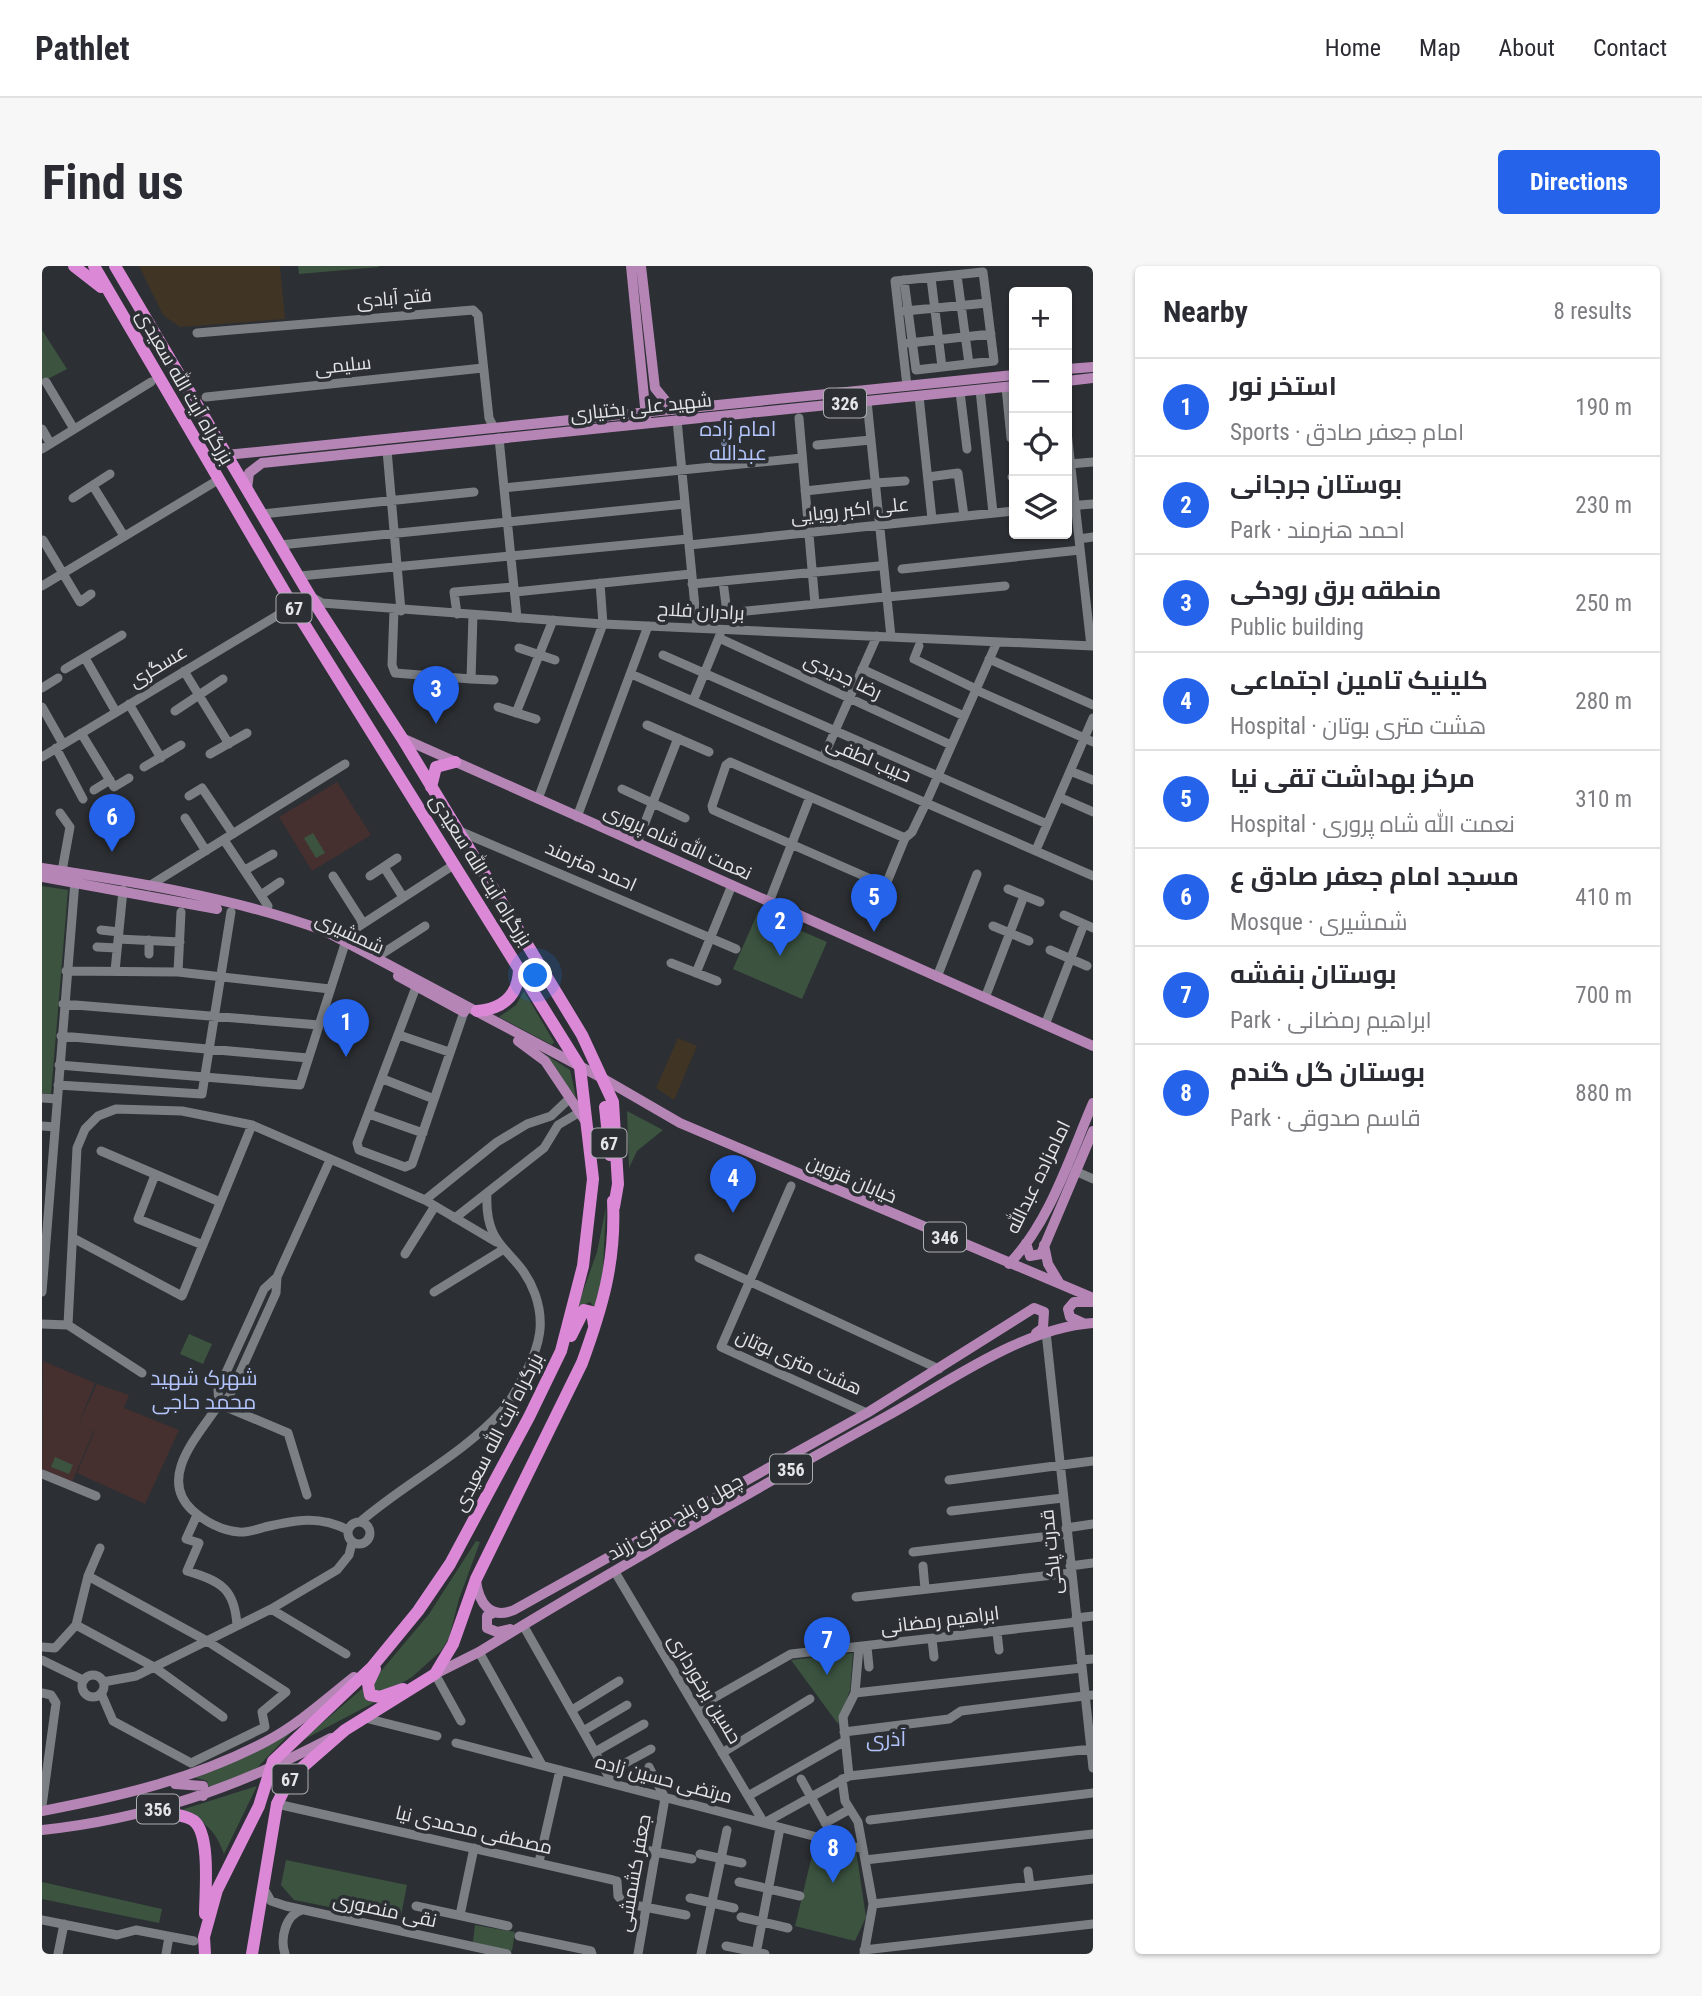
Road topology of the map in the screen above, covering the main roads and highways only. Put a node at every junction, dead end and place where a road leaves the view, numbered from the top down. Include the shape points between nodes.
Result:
1 (74, 266) edge
2 (94, 266) edge
3 (115, 266) edge
4 (126, 266) edge
5 (631, 266) edge
6 (641, 266) edge
7 (126, 287) junction
8 (107, 291) junction
9 (1093, 367) edge
10 (1072, 369) edge
11 (1009, 376) edge
12 (1093, 378) edge
13 (1072, 380) edge
14 (642, 387) junction
15 (1009, 387) edge
16 (626, 414) junction
17 (675, 415) junction
18 (646, 418) junction
19 (496, 433) junction
20 (226, 455) junction
21 (247, 489) junction
22 (401, 738) junction
23 (455, 762) junction
24 (431, 787) junction
25 (42, 868) edge
26 (62, 875) junction
27 (42, 877) edge
28 (519, 970) junction
29 (470, 1011) junction
30 (1081, 1041) junction
31 (1093, 1046) edge
32 (1093, 1052) edge
33 (580, 1067) junction
34 (604, 1079) junction
35 (1093, 1103) edge
36 (589, 1127) junction
37 (1093, 1131) edge
38 (1026, 1243) junction
39 (1044, 1244) junction
40 (1009, 1264) junction
41 (1060, 1284) junction
42 (1093, 1300) edge
43 (1089, 1323) edge
44 (593, 1332) junction
45 (1022, 1342) junction
46 (561, 1351) junction
47 (476, 1579) junction
48 (495, 1612) junction
49 (526, 1623) junction
50 (381, 1656) junction
51 (430, 1678) junction
52 (345, 1730) junction
53 (269, 1770) junction
54 (164, 1785) junction
55 (203, 1796) junction
56 (42, 1808) edge
57 (151, 1810) junction
58 (42, 1830) edge
59 (199, 1939) junction
60 (205, 1954) edge
61 (253, 1954) edge

1 - 8 highway
2 - 8 highway, بزرگراه آیت الله سعیدی / 67
3 - 7 highway, بزرگراه آیت الله سعیدی / 67
4 - 7 highway
5 - 14 main road
6 - 17 main road via 655,388
7 - 20 highway, بزرگراه آیت الله سعیدی / 67
8 - 28 highway, بزرگراه آیت الله سعیدی / 67 via 293,606
9 - 10 main road
11 - 17 main road, 326
12 - 13 main road
14 - 16 main road
14 - 18 main road
15 - 17 main road, شهید علی بختیاری / 326
16 - 18 main road, شهید علی بختیاری / 326
16 - 19 main road, شهید علی بختیاری / 326
17 - 18 main road, شهید علی بختیاری / 326
18 - 19 main road, شهید علی بختیاری / 326
19 - 20 main road, شهید علی بختیاری / 326
19 - 21 main road, شهید علی بختیاری / 326 via 270,462 252,468
20 - 21 highway, بزرگراه آیت الله سعیدی / 67
21 - 22 highway, بزرگراه آیت الله سعیدی / 67
22 - 23 main road, نعمت الله شاه پروری
22 - 24 highway, بزرگراه آیت الله سعیدی / 67
23 - 24 highway via 436,767
23 - 30 main road, نعمت الله شاه پروری
24 - 34 highway, بزرگراه آیت الله سعیدی / 67 via 563,1002
25 - 26 main road, شمشیری
26 - 27 main road, شمشیری
26 - 29 main road, شمشیری via 232,909 342,942
28 - 29 highway via 518,986 509,999 491,1010
28 - 33 highway, بزرگراه آیت الله سعیدی / 67
29 - 33 main road, شمشیری
29 - 36 main road, شمشیری via 537,1054
30 - 31 main road, نعمت الله شاه پروری
30 - 32 main road
33 - 34 main road, خیابان قزوین
33 - 36 highway, بزرگراه آیت الله سعیدی / 67
34 - 40 main road, خیابان قزوین / 346 via 680,1123
34 - 44 highway, بزرگراه آیت الله سعیدی / 67 via 614,1207 606,1299
35 - 38 main road, امامزاده عبدالله
36 - 46 highway, بزرگراه آیت الله سعیدی / 67 via 590,1215 583,1266
37 - 39 main road, امامزاده عبدالله
38 - 39 main road via 1027,1254 1034,1258
38 - 40 main road, امامزاده عبدالله
39 - 41 main road, امامزاده عبدالله via 1048,1264
40 - 41 main road, خیابان قزوین / 346
41 - 42 main road, خیابان قزوین / 346
42 - 43 main road via 1074,1302 1068,1309 1070,1317
43 - 45 main road, چهل و پنج متری زرند / 356
44 - 46 highway via 594,1316 584,1310
44 - 47 highway, بزرگراه آیت الله سعیدی / 67
45 - 48 main road, چهل و پنج متری زرند / 356 via 1043,1328 1044,1312 1029,1308 1013,1324 867,1413 552,1590 507,1612
45 - 49 main road, چهل و پنج متری زرند / 356
46 - 50 highway, بزرگراه آیت الله سعیدی / 67 via 450,1564
47 - 48 main road via 481,1603
47 - 51 highway, بزرگراه آیت الله سعیدی / 67 via 453,1644
48 - 49 main road via 487,1616 485,1624 494,1632
49 - 51 main road, چهل و پنج متری زرند / 356
50 - 51 highway via 368,1684 370,1695 380,1697
50 - 53 highway, بزرگراه آیت الله سعیدی / 67 via 280,1752
50 - 54 main road, 356 via 284,1731
51 - 52 highway, بزرگراه آیت الله سعیدی / 67
52 - 53 main road, 356
52 - 61 highway, بزرگراه آیت الله سعیدی / 67 via 295,1772 278,1804
53 - 55 main road, 356
53 - 59 highway, بزرگراه آیت الله سعیدی / 67 via 259,1806 217,1890
54 - 55 main road via 200,1784
54 - 56 main road, 356
55 - 57 main road, 356
57 - 58 main road, 356
57 - 59 highway via 187,1818 200,1830 205,1851
59 - 60 highway, بزرگراه آیت الله سعیدی / 67

